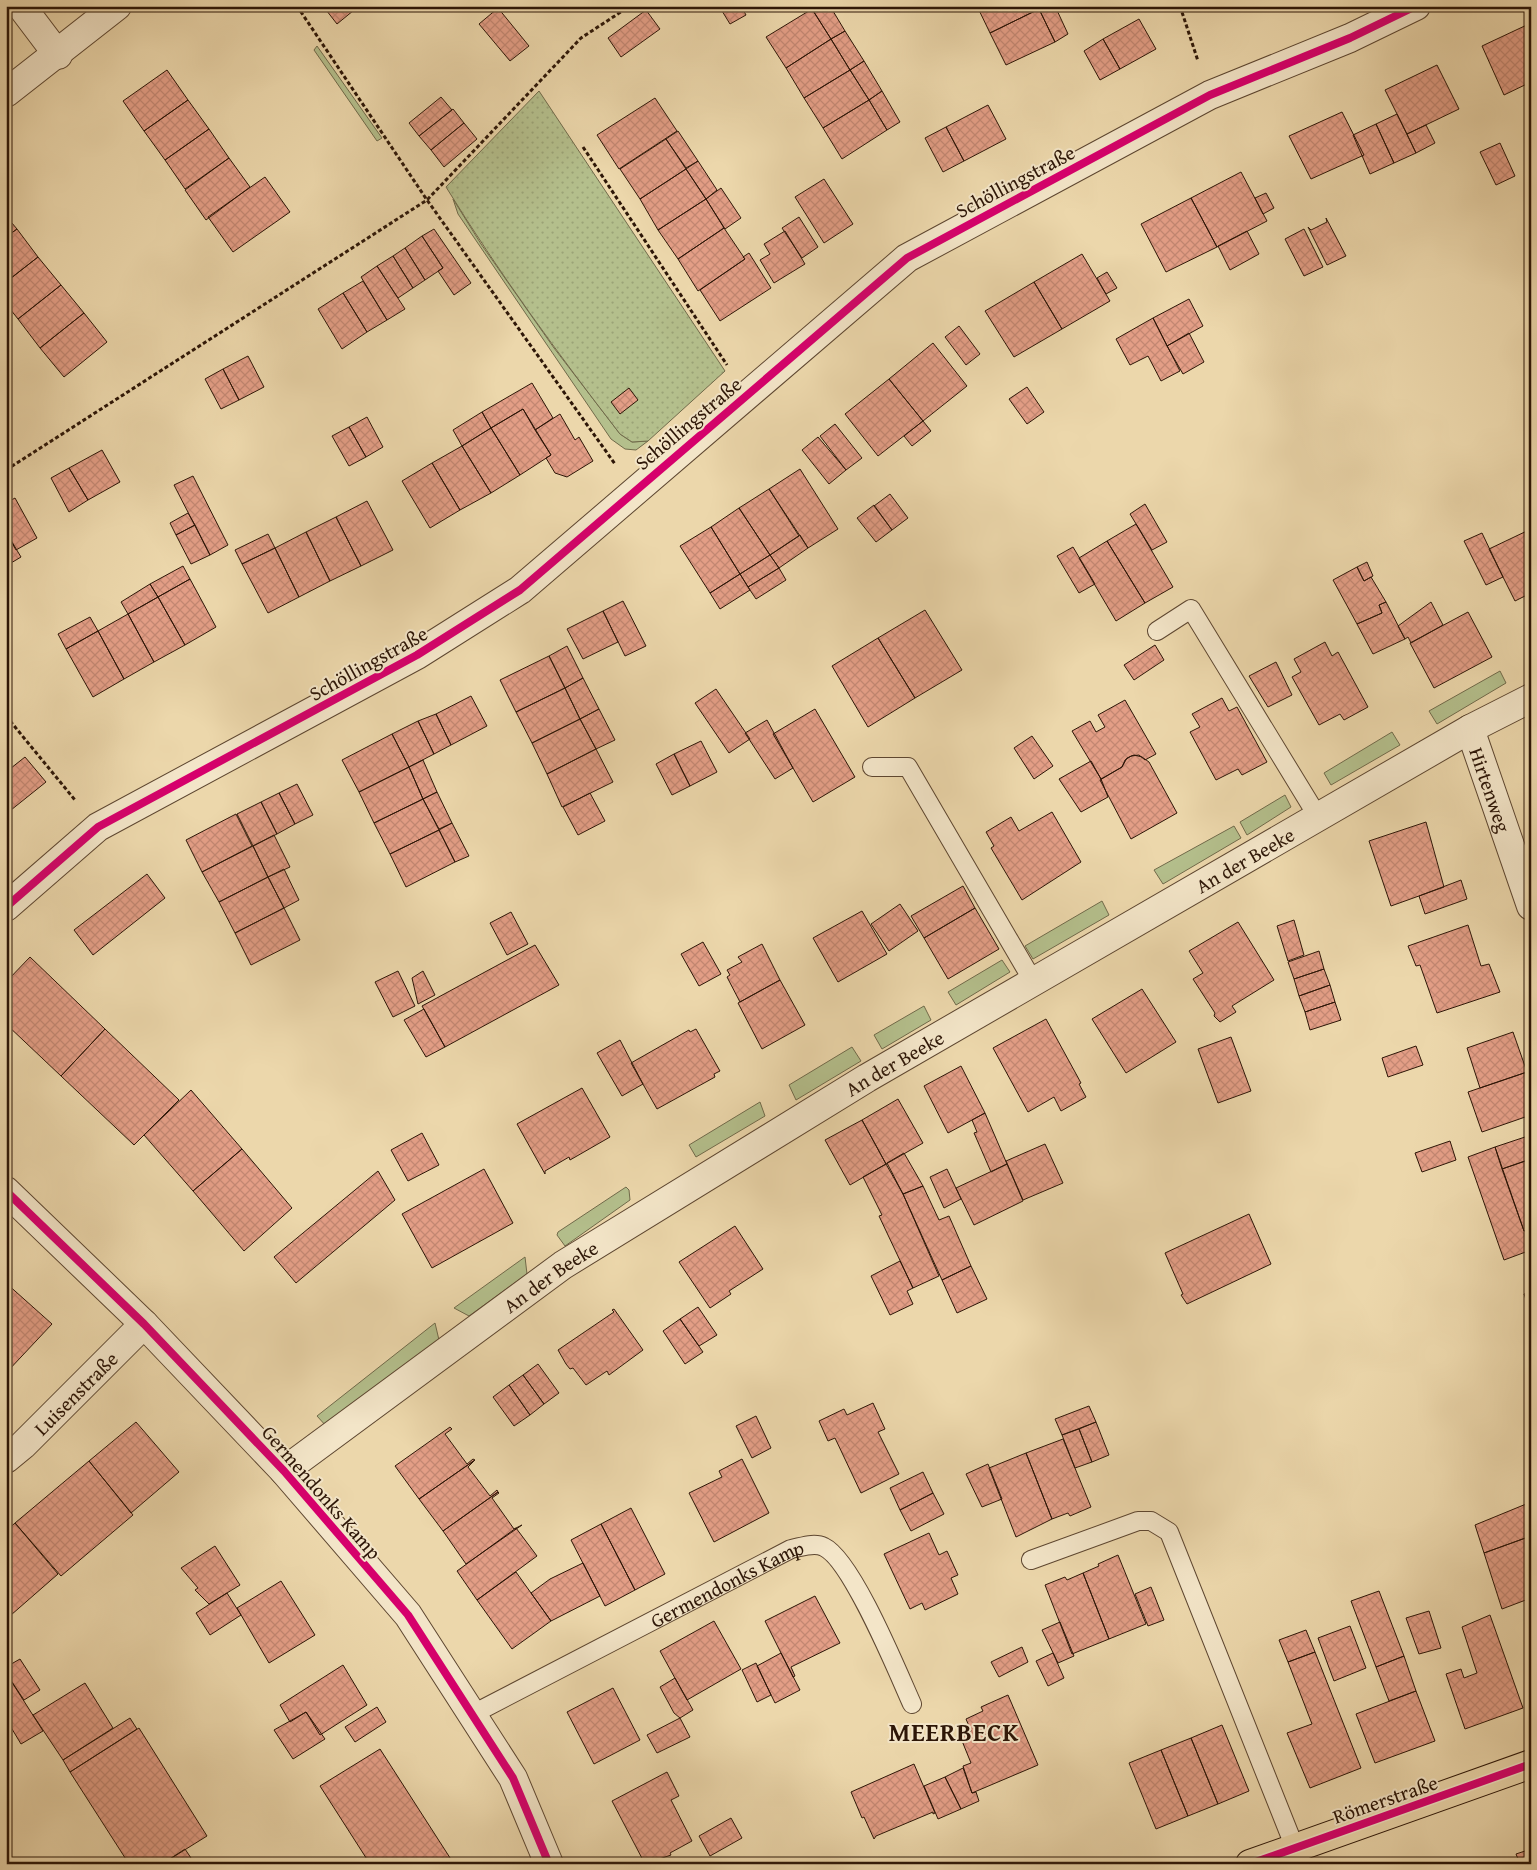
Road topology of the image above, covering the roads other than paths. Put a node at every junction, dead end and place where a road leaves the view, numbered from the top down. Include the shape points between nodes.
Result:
1 (21, 6) edge
2 (117, 6) edge
3 (1416, 6) edge
4 (58, 55) junction
5 (6, 93) edge
6 (1157, 631) dead end
7 (1531, 698) edge
8 (1470, 729) junction
9 (872, 767) dead end
10 (1318, 816) junction
11 (1531, 906) edge
12 (6, 907) edge
13 (1033, 981) junction
14 (6, 1191) edge
15 (144, 1324) junction
16 (6, 1459) edge
17 (284, 1471) junction
18 (1031, 1560) dead end
19 (912, 1704) dead end
20 (473, 1714) junction
21 (1531, 1764) edge
22 (1295, 1848) junction
23 (549, 1864) edge
24 (1250, 1864) edge

1 - 4 street
2 - 4 street
3 - 12 street, Schöllingstraße via 1350,38 1210,95 907,258 520,590 417,656 98,827
4 - 5 street
6 - 10 lane via 1192,608
7 - 8 street, An der Beeke
8 - 10 street, An der Beeke
8 - 11 street, Hirtenweg
9 - 13 lane via 908,766
10 - 13 street, An der Beeke
13 - 17 street, An der Beeke via 867,1078 563,1265
14 - 15 street, Germendonks Kamp
15 - 16 street, Luisenstraße via 23,1446
15 - 17 street, Germendonks Kamp
17 - 20 street, Germendonks Kamp via 408,1614
18 - 22 lane via 1138,1521 1151,1520 1169,1532
19 - 20 lane, Germendonks Kamp via 850,1575 826,1548 814,1545 791,1549
20 - 23 street, Germendonks Kamp via 513,1778
21 - 22 main road, Römerstraße
22 - 24 main road, Römerstraße

